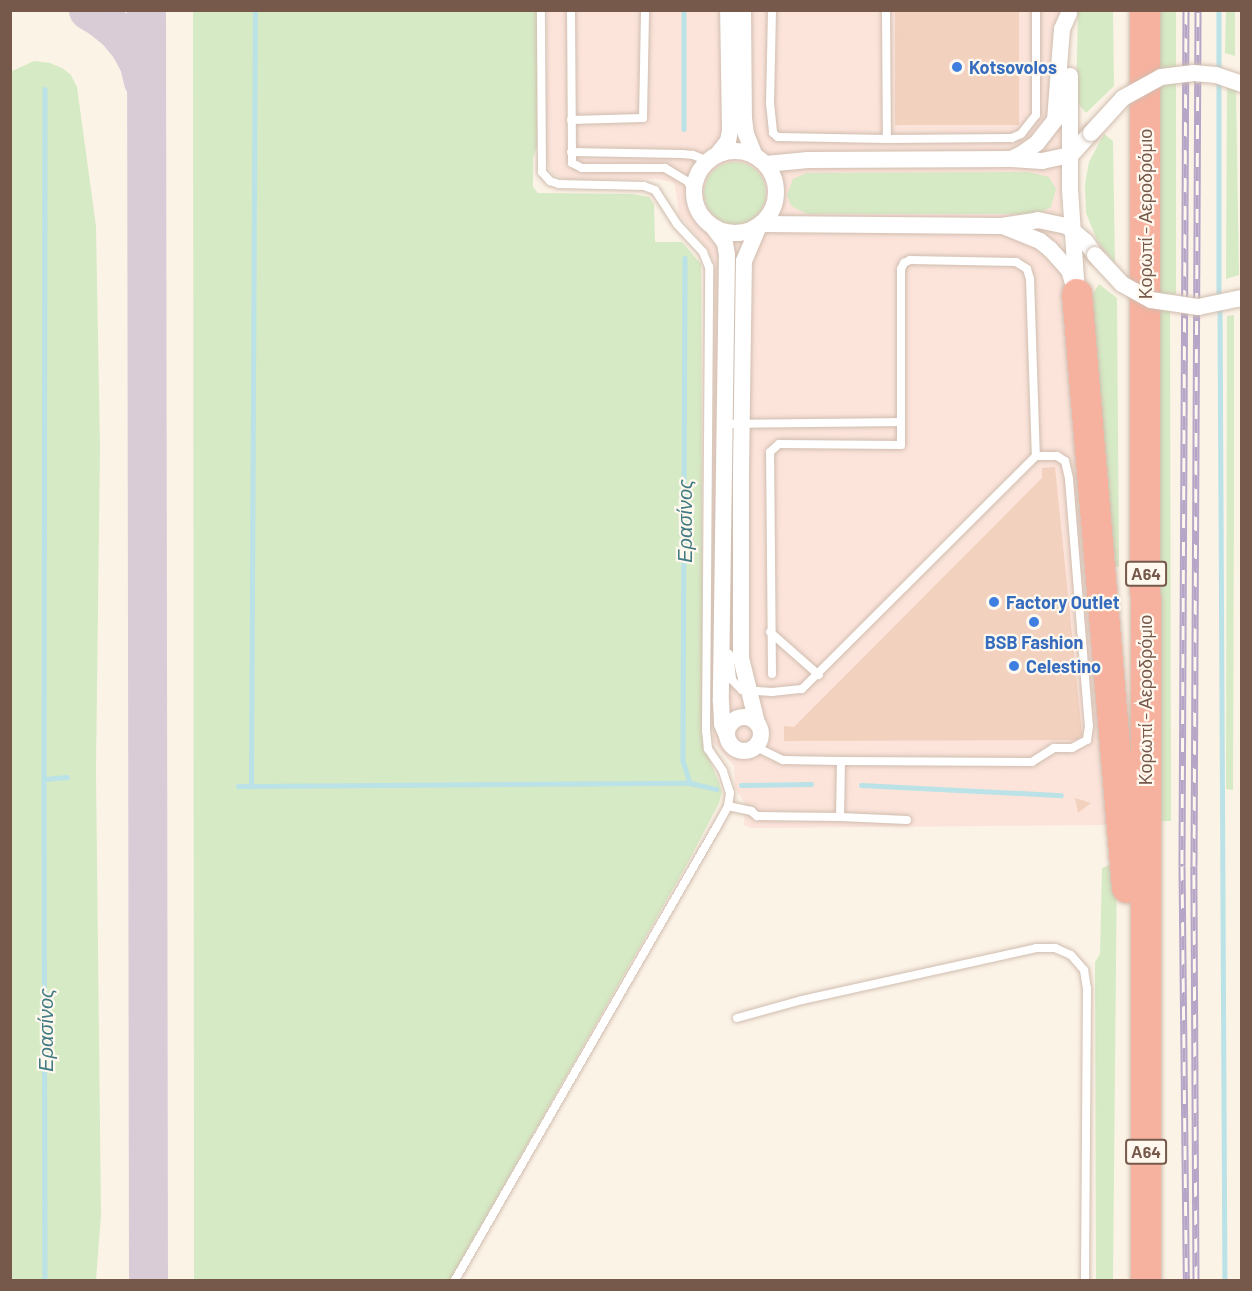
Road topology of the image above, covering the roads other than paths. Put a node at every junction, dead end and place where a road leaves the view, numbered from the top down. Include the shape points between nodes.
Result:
1 (542, 10) edge
2 (571, 10) edge
3 (645, 10) edge
4 (728, 10) edge
5 (743, 10) edge
6 (772, 10) edge
7 (886, 10) edge
8 (1036, 10) edge
9 (1145, 11) edge
10 (1069, 12) edge
11 (1242, 84) edge
12 (571, 120) junction
13 (887, 139) junction
14 (571, 152) junction
15 (1071, 155) junction
16 (712, 158) junction
17 (1011, 159) junction
18 (760, 160) junction
19 (694, 194) junction
20 (760, 225) junction
21 (1002, 226) junction
22 (713, 227) junction
23 (1075, 231) junction
24 (1077, 294) junction
25 (1242, 298) edge
26 (742, 422) junction
27 (901, 422) junction
28 (724, 424) junction
29 (1036, 456) junction
30 (770, 632) junction
31 (722, 637) junction
32 (772, 674) dead end
33 (819, 675) junction
34 (748, 693) junction
35 (757, 723) junction
36 (727, 736) junction
37 (756, 747) junction
38 (841, 761) junction
39 (728, 806) junction
40 (840, 818) junction
41 (907, 820) dead end
42 (1146, 978) junction
43 (737, 1018) dead end
44 (455, 1281) edge
45 (1085, 1281) edge
46 (1146, 1281) edge

1 - 39 lane via 542,172 550,181 560,184 645,186 655,190 677,224 703,252 709,267 706,731 708,749 723,771 730,793
2 - 12 lane
3 - 12 lane via 643,118
4 - 16 street via 730,131 728,141
5 - 18 street via 744,118 746,134
6 - 13 lane via 773,133
7 - 13 lane
8 - 13 lane via 1036,115 1021,134 1012,138
9 - 42 highway, Κορωπί - Αεροδρόμιο / Α64
10 - 15 street
10 - 17 street via 1062,29 1055,120 1037,143
11 - 15 street, bridge via 1194,73 1161,77 1123,98
12 - 14 lane
14 - 16 lane
14 - 19 lane via 572,163 577,167 665,168 688,182
15 - 17 street via 1042,161
15 - 23 street
16 - 18 street via 740,151
16 - 19 street via 696,179
17 - 18 street
18 - 20 street via 773,176 776,195 773,208
19 - 22 street via 702,216
20 - 21 street
20 - 22 street via 736,233
20 - 26 street via 744,261
21 - 23 street via 1038,220
21 - 24 street via 1040,241 1055,254 1068,270
22 - 28 street via 725,243 727,255
23 - 24 street
23 - 25 street, bridge via 1122,284 1151,300 1198,308
24 - 42 highway via 1129,922
26 - 27 lane
26 - 28 lane
26 - 34 street via 741,658
27 - 29 lane via 904,263 1016,262 1028,269 1030,279
27 - 30 lane via 901,445 779,444 770,452
28 - 31 street
29 - 33 lane
29 - 38 lane via 1057,456 1068,469 1087,740 1072,748 1054,748 1032,762
30 - 32 lane
30 - 33 lane
31 - 34 lane via 728,644 732,680
31 - 36 street via 721,713
33 - 34 lane via 802,689
34 - 35 street
35 - 36 street via 748,718 738,719 730,725
35 - 37 street via 761,733
36 - 37 street via 731,746 740,751
37 - 38 lane via 783,760
38 - 40 lane
39 - 40 lane via 757,816
39 - 44 lane
40 - 41 lane
42 - 46 highway, Κορωπί - Αεροδρόμιο / Α64
43 - 45 lane via 1036,948 1055,948 1071,955 1084,970 1087,988

